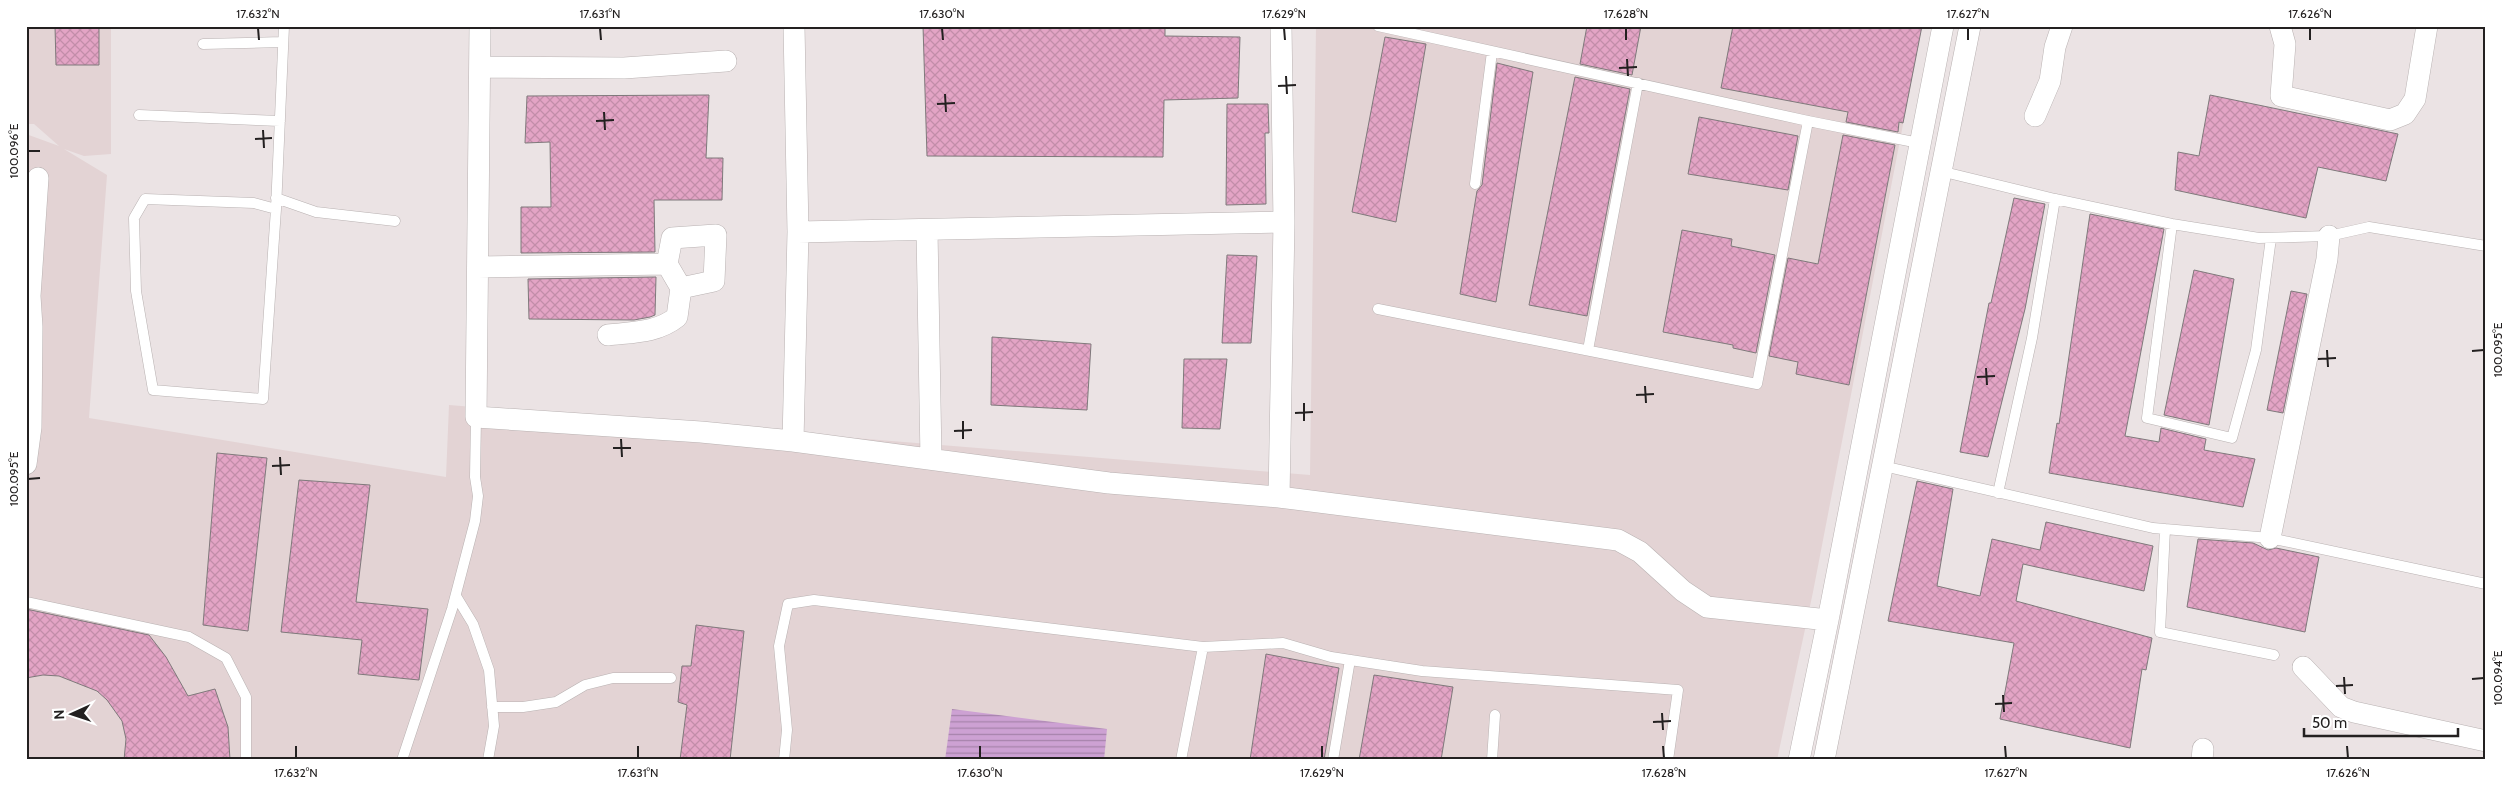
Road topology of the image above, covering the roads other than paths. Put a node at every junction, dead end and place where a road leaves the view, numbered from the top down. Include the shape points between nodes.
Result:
1 (284, 26) edge
2 (480, 26) edge
3 (794, 26) edge
4 (1281, 26) edge
5 (1378, 26) edge
6 (1943, 26) edge
7 (1970, 26) edge
8 (2062, 26) edge
9 (2280, 26) edge
10 (2427, 26) edge
11 (283, 42) junction
12 (203, 44) dead end
13 (1492, 52) junction
14 (726, 62) dead end
15 (480, 67) junction
16 (1638, 82) junction
17 (139, 115) dead end
18 (2035, 116) dead end
19 (280, 121) junction
20 (1808, 121) junction
21 (1919, 143) junction
22 (1940, 171) junction
23 (38, 178) dead end
24 (1475, 184) dead end
25 (276, 198) junction
26 (2055, 199) junction
27 (276, 209) junction
28 (394, 220) dead end
29 (1284, 222) junction
30 (2172, 224) junction
31 (928, 230) junction
32 (798, 232) junction
33 (2329, 236) junction
34 (2270, 238) junction
35 (2486, 246) edge
36 (667, 264) junction
37 (478, 267) junction
38 (681, 288) junction
39 (28, 296) edge
40 (1378, 309) dead end
41 (608, 335) dead end
42 (1588, 350) junction
43 (476, 417) junction
44 (793, 441) junction
45 (931, 459) junction
46 (26, 464) edge
47 (1883, 466) junction
48 (1998, 493) junction
49 (1279, 496) junction
50 (2165, 529) junction
51 (2270, 538) junction
52 (2486, 584) edge
53 (456, 596) junction
54 (26, 602) edge
55 (1828, 620) junction
56 (1203, 647) junction
57 (2274, 655) dead end
58 (1350, 660) junction
59 (2303, 667) dead end
60 (671, 678) dead end
61 (492, 707) junction
62 (1495, 715) dead end
63 (2486, 741) edge
64 (246, 760) edge
65 (402, 760) edge
66 (488, 760) edge
67 (784, 760) edge
68 (1181, 760) edge
69 (1333, 760) edge
70 (1492, 760) edge
71 (1668, 760) edge
72 (1799, 760) edge
73 (1824, 760) edge

1 - 11 lane
2 - 15 street
3 - 32 street
4 - 29 street
5 - 13 lane
6 - 21 street
7 - 22 street
8 - 18 street via 2050,81
9 - 10 street via 2285,44 2281,96 2390,120 2405,114 2416,99
11 - 12 lane
11 - 19 lane
13 - 16 lane
13 - 24 lane
14 - 15 street via 624,68
15 - 37 street
16 - 20 lane
16 - 42 lane
17 - 19 lane
19 - 25 lane
20 - 21 lane
20 - 42 lane via 1757,384
21 - 55 street
22 - 26 lane
22 - 47 street
23 - 39 street
25 - 27 lane
25 - 28 lane via 316,212
26 - 30 lane
26 - 48 lane via 2032,338
27 - 27 lane via 263,399 154,390 136,291 134,218 145,200 254,203
29 - 31 street
29 - 49 street
30 - 34 lane
30 - 34 lane via 2147,418 2232,438 2256,350
31 - 32 street
31 - 45 street
32 - 44 street
33 - 34 lane
33 - 35 lane via 2369,227
33 - 51 street
36 - 37 street
36 - 38 street
36 - 38 street via 672,238 716,235 714,281
37 - 43 street
38 - 41 street via 677,316 667,325
39 - 46 street via 32,327 31,418
40 - 42 lane
43 - 44 street
43 - 53 lane via 475,477 478,496
44 - 45 street
45 - 49 street via 1109,483
47 - 48 lane
47 - 73 street
48 - 50 lane
49 - 55 street via 1618,540 1640,552 1683,591 1707,606
50 - 51 lane
50 - 57 lane via 2160,632
51 - 52 lane
53 - 61 lane via 473,624 489,670
53 - 65 lane
54 - 64 lane via 189,637 226,658 246,697
55 - 72 street
56 - 58 lane via 1283,643
56 - 67 lane via 814,600 788,604 779,646 787,730
56 - 68 lane
58 - 69 lane
58 - 71 lane via 1422,671 1678,690
59 - 63 street via 2341,707
60 - 61 lane via 613,678 585,685 556,702
61 - 66 lane via 494,726
62 - 70 lane

